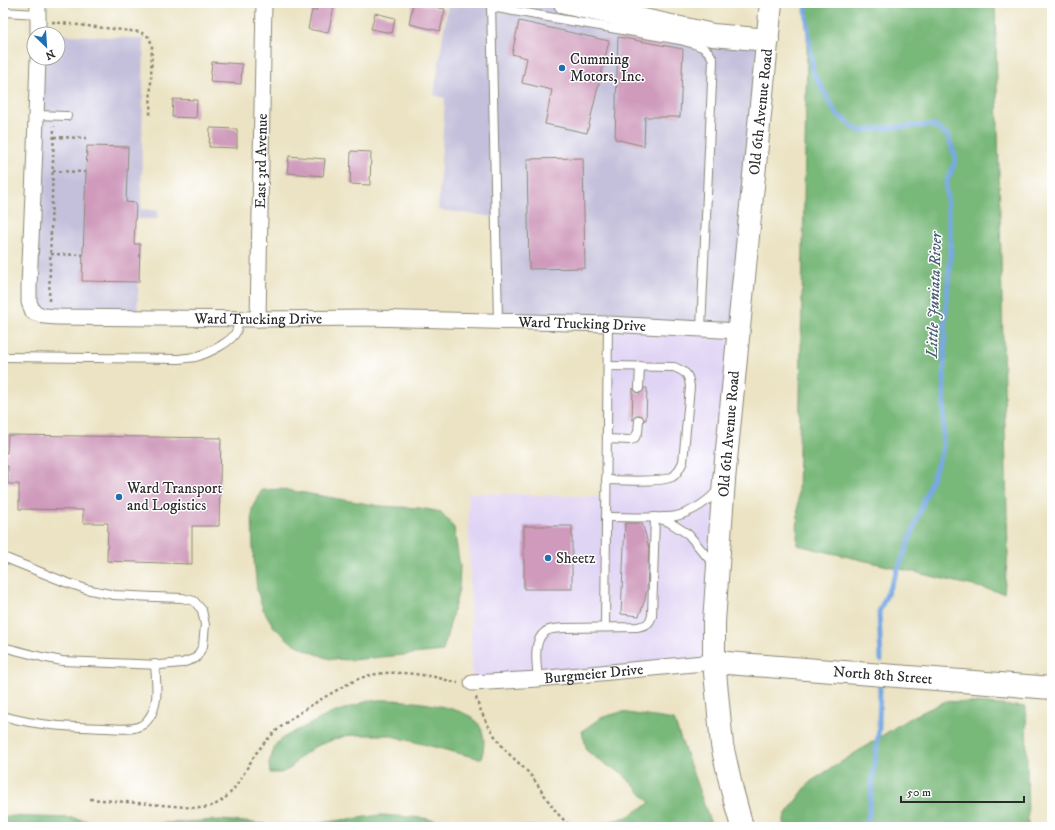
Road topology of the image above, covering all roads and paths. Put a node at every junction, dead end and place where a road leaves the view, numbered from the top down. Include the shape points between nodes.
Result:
1 (264, 3) edge
2 (565, 3) edge
3 (771, 3) edge
4 (491, 5) edge
5 (3, 12) edge
6 (38, 18) edge
7 (768, 40) junction
8 (38, 66) edge
9 (36, 115) junction
10 (54, 115) junction
11 (150, 115) dead end
12 (68, 116) dead end
13 (54, 137) junction
14 (87, 138) dead end
15 (53, 171) junction
16 (86, 172) dead end
17 (51, 254) junction
18 (83, 255) dead end
19 (49, 317) junction
20 (237, 319) junction
21 (258, 319) junction
22 (498, 321) junction
23 (608, 324) junction
24 (701, 329) junction
25 (739, 330) junction
26 (3, 357) edge
27 (608, 366) junction
28 (640, 366) junction
29 (639, 388) dead end
30 (639, 420) dead end
31 (607, 439) junction
32 (606, 480) junction
33 (724, 480) junction
34 (606, 517) junction
35 (655, 518) junction
36 (3, 557) edge
37 (718, 569) junction
38 (604, 627) junction
39 (3, 647) edge
40 (714, 662) junction
41 (155, 664) junction
42 (538, 679) junction
43 (472, 683) junction
44 (1043, 687) edge
45 (3, 716) edge
46 (90, 800) dead end
47 (572, 827) edge
48 (742, 827) edge

1 - 21 street, East 3rd Avenue
2 - 7 main road via 713,36
3 - 7 main road, Old 6th Avenue Road
4 - 22 lane
4 - 24 lane via 680,40 708,49 713,60
5 - 6 lane
6 - 11 path via 140,32 149,37 152,45
7 - 25 main road, Old 6th Avenue Road
8 - 9 street, Ward Trucking Drive
9 - 10 lane
9 - 19 street, Ward Trucking Drive via 29,302 33,312
10 - 12 lane
10 - 13 path
13 - 14 path
13 - 15 path
15 - 16 path
15 - 17 path
17 - 18 path
17 - 19 path
19 - 20 street, Ward Trucking Drive
20 - 21 street, Ward Trucking Drive
20 - 26 lane via 238,329 228,341 194,357
21 - 22 street, Ward Trucking Drive
22 - 23 street, Ward Trucking Drive
23 - 24 street, Ward Trucking Drive
23 - 27 lane
24 - 25 street, Ward Trucking Drive
25 - 33 main road, Old 6th Avenue Road
27 - 28 lane
27 - 31 lane
28 - 29 lane
28 - 32 lane via 674,367 689,377 683,462 673,476 661,480
30 - 31 lane via 638,432 634,439
31 - 32 lane
32 - 34 lane
33 - 35 lane via 716,492 693,509 676,516
33 - 37 main road, Old 6th Avenue Road
34 - 35 lane
34 - 38 lane
35 - 37 lane via 670,522 688,534
35 - 38 lane via 650,622 637,627
36 - 41 lane via 86,589 114,595 182,598 194,601 202,610 205,625 203,646 196,658 182,663
37 - 40 main road, Old 6th Avenue Road
38 - 42 lane via 553,629 545,632 539,639 536,652
39 - 41 lane via 62,661
40 - 42 street, Burgmeier Drive
40 - 44 main road, North 8th Street
40 - 48 main road, Old 6th Avenue Road via 722,745
41 - 45 lane via 154,710 141,726 60,726 31,723
42 - 43 street, Burgmeier Drive
43 - 46 path via 402,673 371,675 350,683 297,714 273,734 257,751 234,789 223,800 211,806 196,808
43 - 47 path via 479,706 499,741 530,776 557,814

